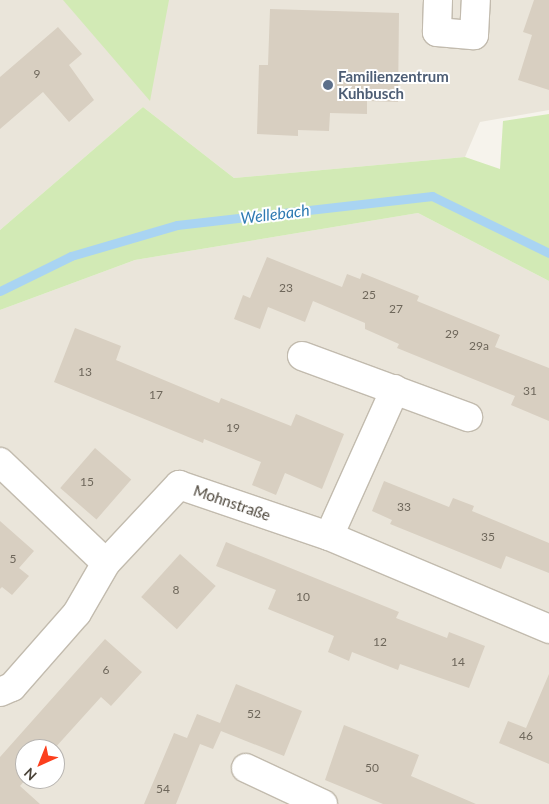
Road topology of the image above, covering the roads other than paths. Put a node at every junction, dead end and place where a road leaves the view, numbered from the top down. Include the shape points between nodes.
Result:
1 (438, 0) edge
2 (476, 0) edge
3 (302, 356) dead end
4 (395, 389) junction
5 (468, 417) dead end
6 (0, 462) edge
7 (329, 536) junction
8 (106, 563) junction
9 (549, 629) edge
10 (0, 692) edge
11 (246, 768) dead end
12 (323, 804) edge

1 - 2 street via 437,32 474,35
3 - 4 street
4 - 5 street
4 - 7 street
6 - 8 street
7 - 8 street, Mohnstraße via 179,485
7 - 9 street, Mohnstraße
8 - 10 street, Mohnstraße via 77,613 12,686
11 - 12 street

